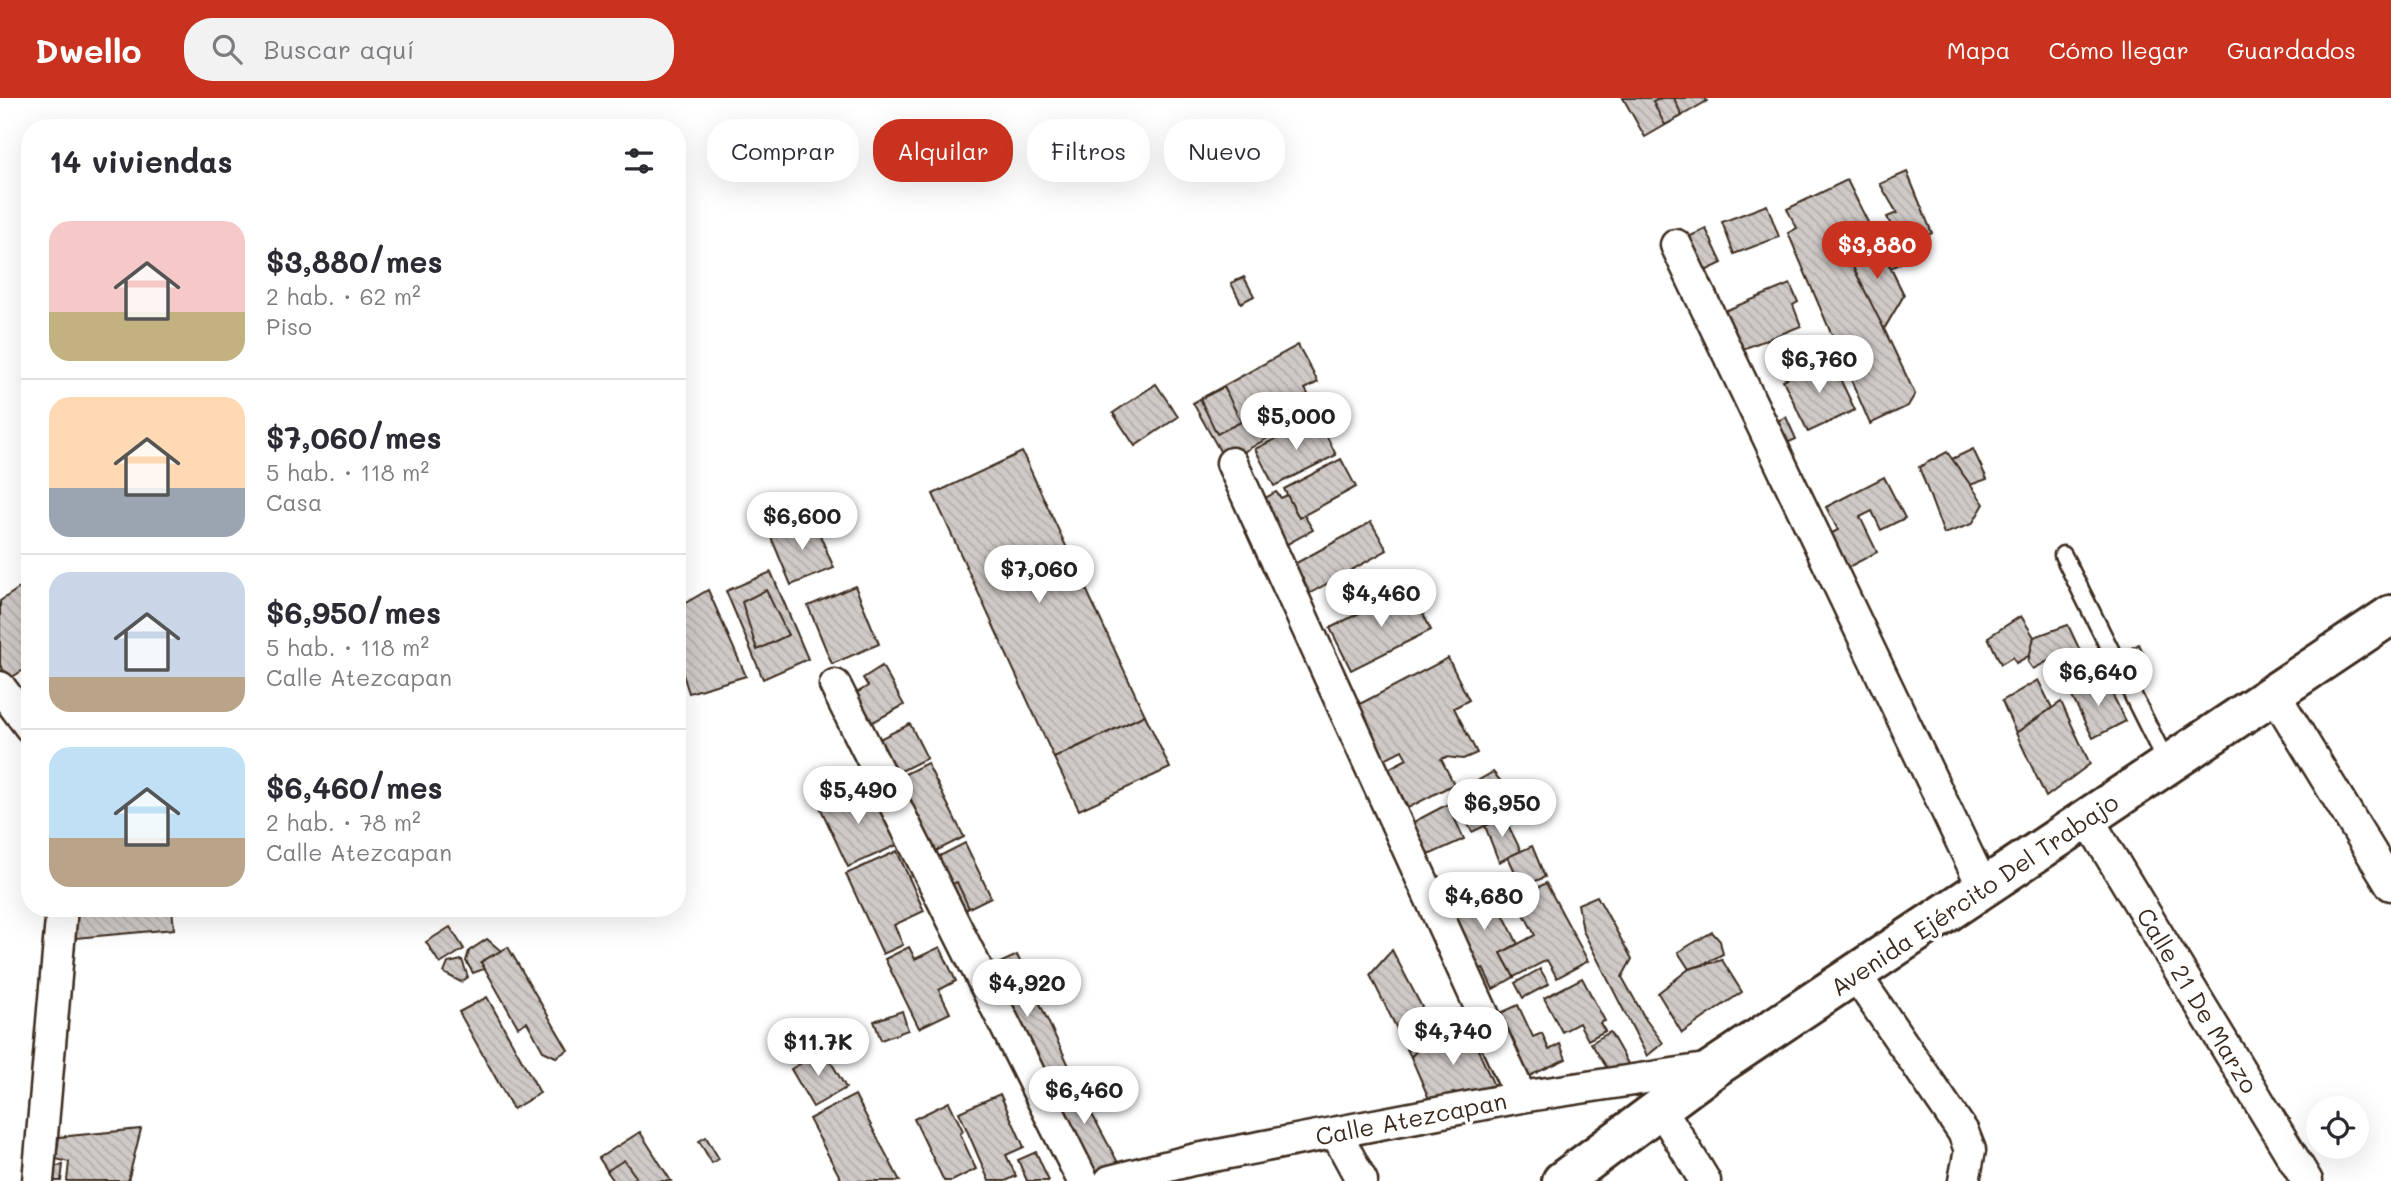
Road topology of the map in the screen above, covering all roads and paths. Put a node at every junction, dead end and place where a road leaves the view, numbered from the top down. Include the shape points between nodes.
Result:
1 (1676, 245) dead end
2 (1233, 463) dead end
3 (2063, 555) dead end
4 (2391, 615) edge
5 (835, 685) dead end
6 (0, 687) edge
7 (2275, 695) junction
8 (21, 715) edge
9 (2168, 766) junction
10 (2088, 819) junction
11 (2391, 885) edge
12 (1983, 887) junction
13 (61, 917) edge
14 (1855, 974) junction
15 (1714, 1068) junction
16 (1521, 1097) junction
17 (1660, 1107) junction
18 (1336, 1133) junction
19 (38, 1181) edge
20 (1083, 1181) edge
21 (1110, 1181) edge
22 (1362, 1181) edge
23 (1562, 1181) edge
24 (1705, 1181) edge
25 (1964, 1181) edge
26 (2308, 1181) edge

1 - 12 street
2 - 16 street
3 - 9 lane
4 - 7 main road, Avenida Ejército Del Trabajo
5 - 20 street
6 - 8 street
7 - 9 main road, Avenida Ejército Del Trabajo
7 - 11 street
9 - 10 main road, Avenida Ejército Del Trabajo
10 - 12 main road, Avenida Ejército Del Trabajo
10 - 26 street, Calle 21 De Marzo
12 - 14 main road, Avenida Ejército Del Trabajo
13 - 19 street
14 - 15 main road, Avenida Ejército Del Trabajo
14 - 25 street via 1963,1132 1970,1150
15 - 16 street, Calle Atezcapan
15 - 17 main road, Avenida Ejército Del Trabajo
16 - 18 street, Calle Atezcapan
17 - 23 main road, Avenida Ejército Del Trabajo
17 - 24 street
18 - 21 street, Calle Atezcapan via 1192,1160
18 - 22 street

